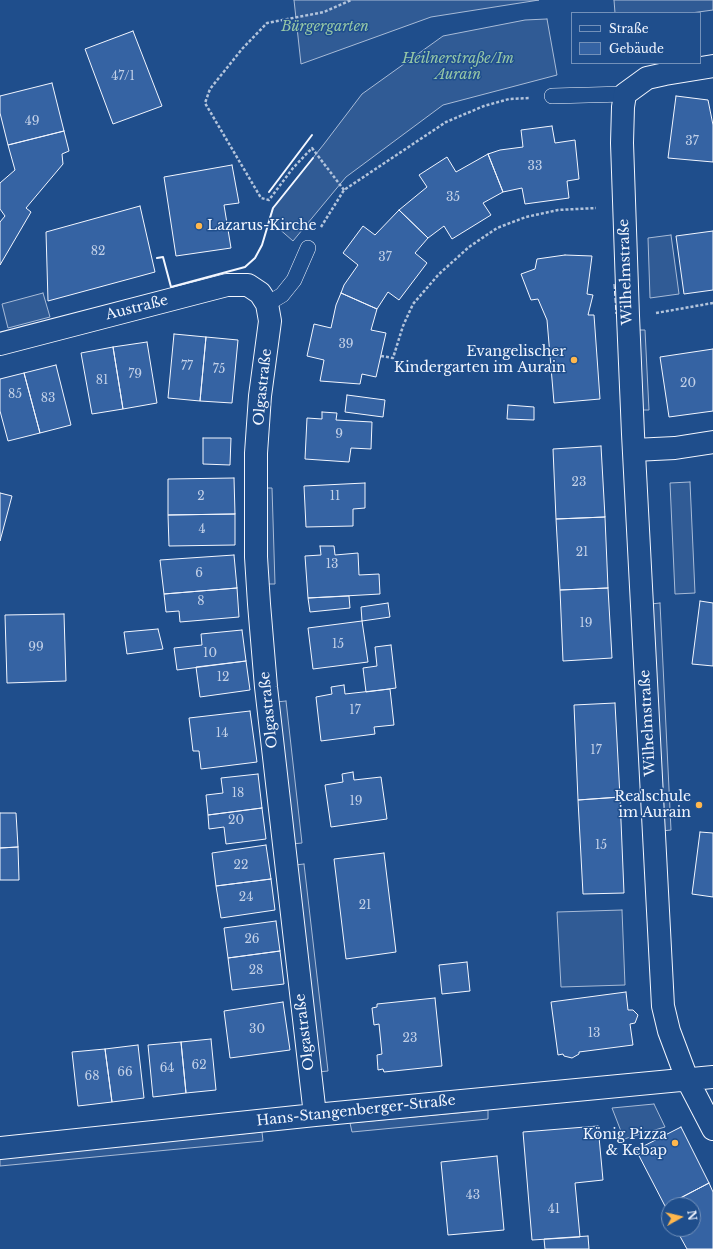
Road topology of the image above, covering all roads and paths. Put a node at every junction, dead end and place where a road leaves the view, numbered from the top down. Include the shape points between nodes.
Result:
1 (351, 0) edge
2 (713, 66) edge
3 (625, 94) junction
4 (552, 96) joint
5 (344, 190) junction
6 (624, 207) junction
7 (308, 248) joint
8 (713, 303) edge
9 (267, 304) junction
10 (628, 316) junction
11 (0, 344) edge
12 (381, 356) dead end
13 (713, 442) edge
14 (634, 450) junction
15 (713, 1076) edge
16 (687, 1079) junction
17 (315, 1115) junction
18 (713, 1129) edge
19 (0, 1148) edge

1 - 5 path via 324,12 267,23 210,89 205,103 261,198 270,200 293,168 312,148
2 - 3 street via 647,78
3 - 4 lane
3 - 6 street, Wilhelmstraße via 622,143
4 - 5 path via 509,99 446,122
5 - 7 path
6 - 10 street, Wilhelmstraße
6 - 12 path via 558,210 526,217 497,228 469,247 439,274 413,304 393,358
7 - 9 lane via 294,280 282,295
8 - 10 path
9 - 11 street, Austraße via 260,293 248,285 227,285
9 - 17 street, Olgastraße via 270,321 256,452 258,604
10 - 14 street, Wilhelmstraße
13 - 14 street via 675,448
14 - 16 street, Wilhelmstraße via 663,1006 669,1031
15 - 16 street, Hans-Stangenberger-Straße
16 - 17 street, Hans-Stangenberger-Straße
16 - 18 street, Wilhelmstraße
17 - 19 street, Hans-Stangenberger-Straße

